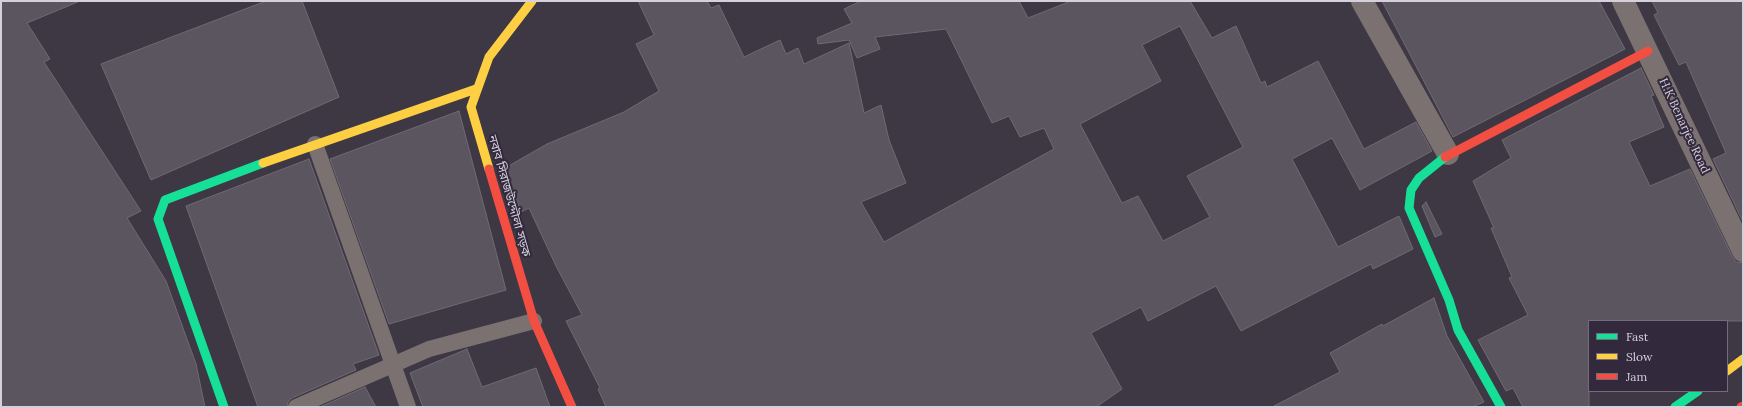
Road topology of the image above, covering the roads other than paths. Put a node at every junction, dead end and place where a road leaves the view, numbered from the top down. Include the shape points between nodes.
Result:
1 (532, 1) edge
2 (1362, 1) edge
3 (1623, 1) edge
4 (1648, 51) junction
5 (476, 88) junction
6 (315, 144) junction
7 (1448, 154) junction
8 (1743, 251) edge
9 (534, 321) junction
10 (1743, 360) edge
11 (392, 365) junction
12 (1728, 370) edge
13 (1697, 392) edge
14 (224, 407) edge
15 (296, 407) edge
16 (408, 407) edge
17 (572, 407) edge
18 (1501, 407) edge
19 (1675, 407) edge

1 - 5 street, নবাব সিরাজউদ্দৌলা সড়ক via 489,57
2 - 7 street
3 - 4 street, H.K Benarjee Road
4 - 7 street
4 - 8 street, H.K Benarjee Road
5 - 6 street
5 - 9 street, নবাব সিরাজউদ্দৌলা সড়ক via 471,107
6 - 11 lane
6 - 14 street via 165,200 158,219
7 - 18 street via 1419,178 1411,190 1408,208 1449,300 1458,330
9 - 11 lane via 429,349
9 - 17 street, নবাব সিরাজউদ্দৌলা সড়ক
10 - 12 street
11 - 15 lane
11 - 16 lane
13 - 19 street

